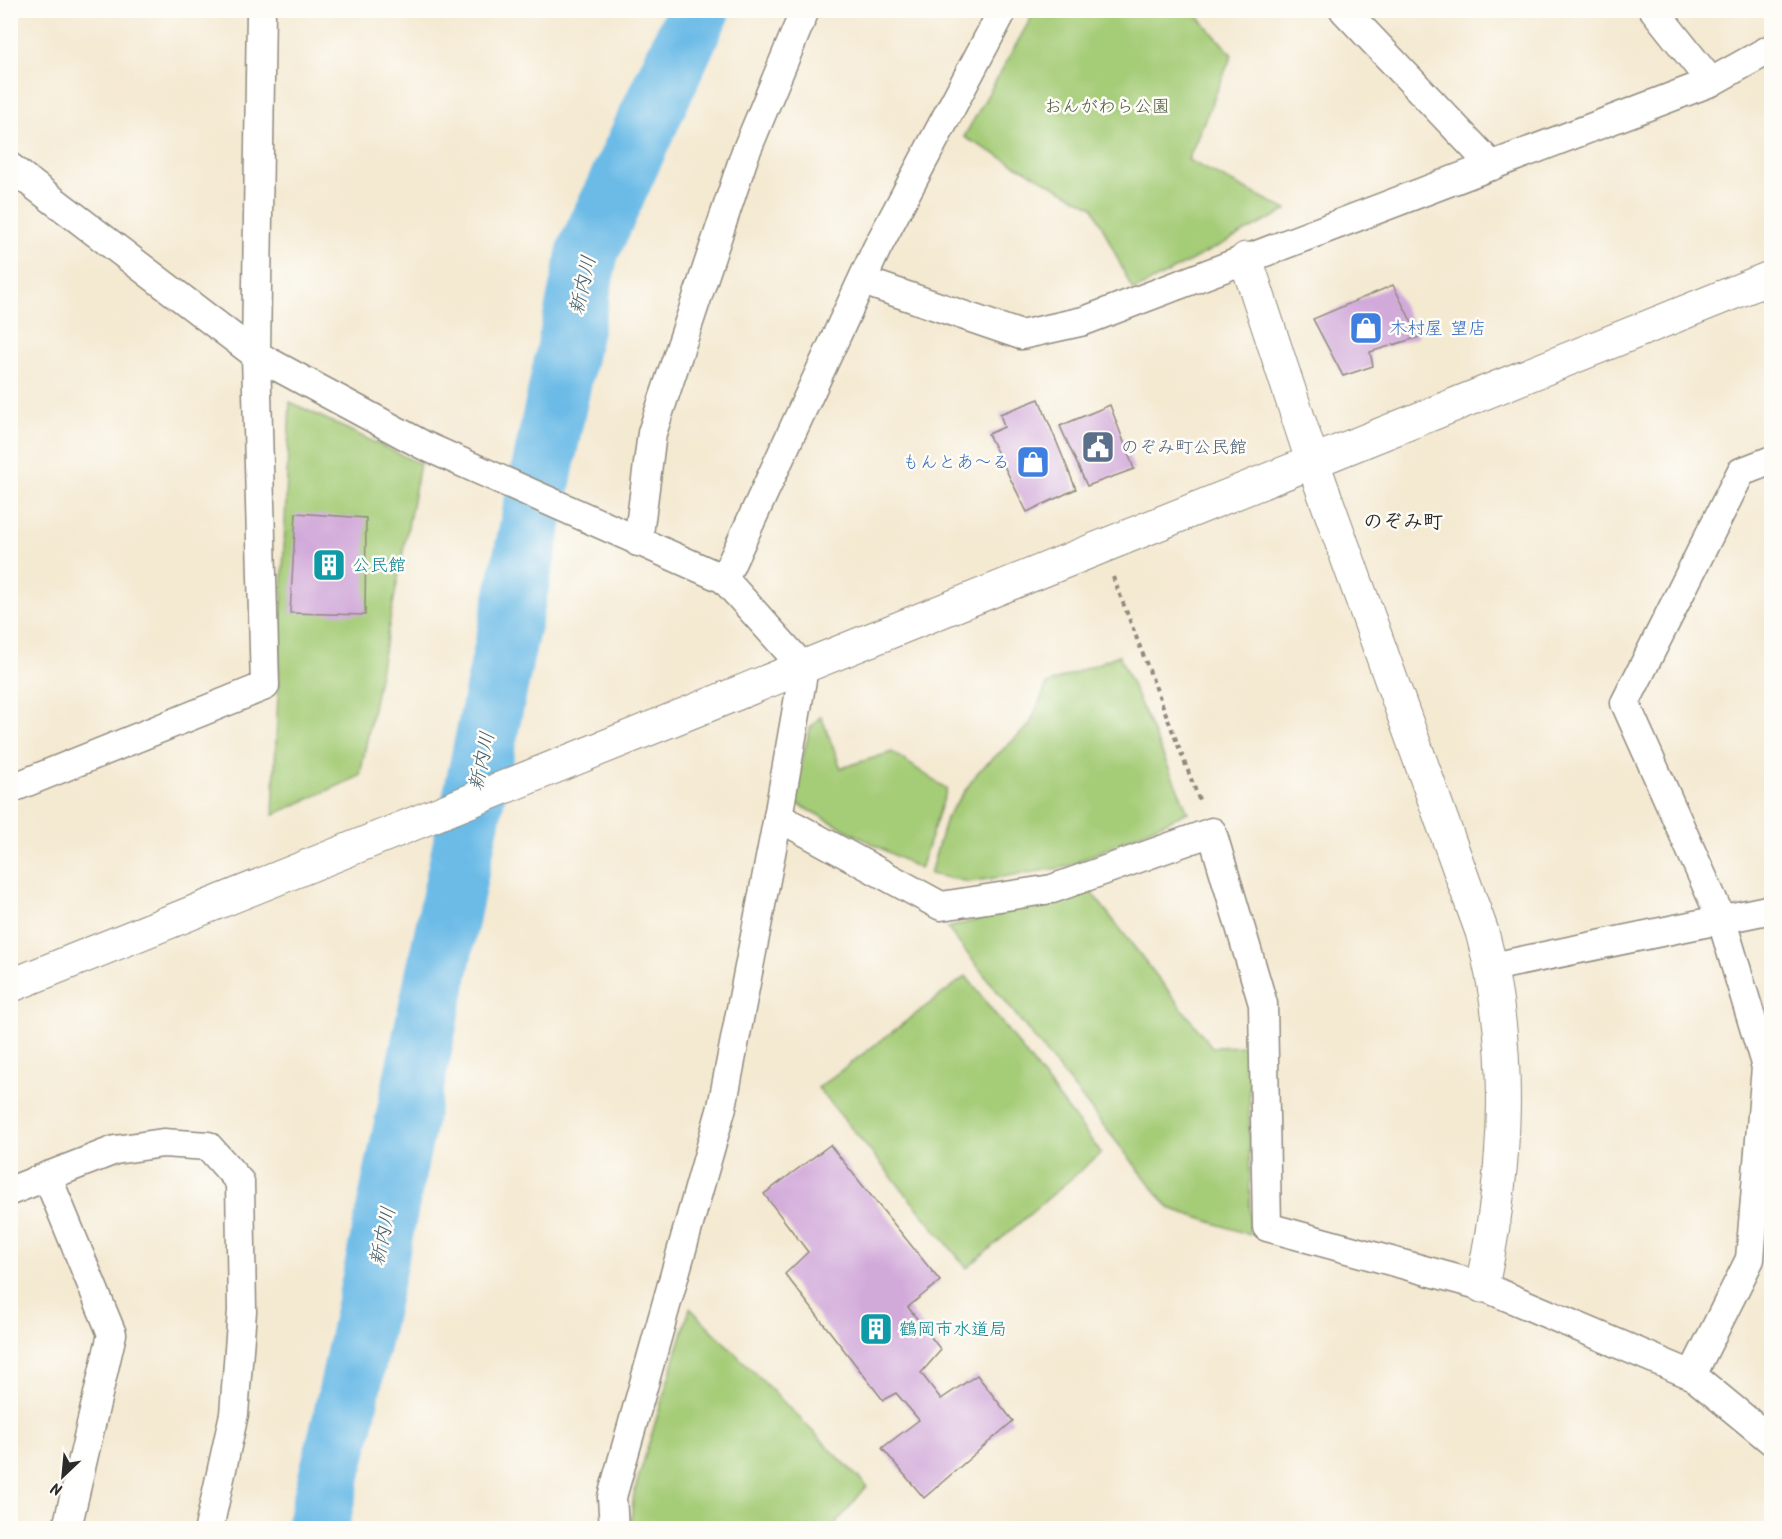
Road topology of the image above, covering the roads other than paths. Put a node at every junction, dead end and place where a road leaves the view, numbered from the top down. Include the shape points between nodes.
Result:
1 (261, 10) edge
2 (805, 10) edge
3 (1003, 10) edge
4 (1344, 10) edge
5 (1654, 10) edge
6 (1772, 48) edge
7 (1711, 82) junction
8 (1492, 166) junction
9 (10, 167) edge
10 (1246, 259) junction
11 (1772, 277) edge
12 (863, 281) junction
13 (256, 355) junction
14 (1772, 460) edge
15 (1312, 463) junction
16 (628, 538) junction
17 (724, 579) junction
18 (804, 668) junction
19 (10, 789) edge
20 (778, 817) junction
21 (1772, 909) edge
22 (1721, 918) junction
23 (1492, 967) junction
24 (10, 986) edge
25 (47, 1176) junction
26 (10, 1191) edge
27 (1761, 1261) edge
28 (1482, 1286) junction
29 (1692, 1375) junction
30 (1772, 1441) edge
31 (68, 1528) edge
32 (209, 1528) edge
33 (614, 1528) edge

1 - 13 street
2 - 16 street via 745,154 652,433
3 - 12 street
4 - 8 street
5 - 7 street
6 - 7 street
7 - 8 street
8 - 10 street
9 - 13 street
10 - 12 street via 1084,321 1021,335
10 - 15 street
11 - 15 street
12 - 17 street
13 - 16 street via 423,445
13 - 19 street via 265,686
14 - 22 street via 1741,472 1625,703
15 - 18 street
15 - 23 street
16 - 17 street
17 - 18 street
18 - 20 street
18 - 24 street
20 - 28 street via 941,906 1052,889 1212,831 1263,1004 1267,1227
20 - 33 street via 722,1107 612,1497
21 - 22 street
22 - 23 street
22 - 27 street via 1766,1067
23 - 28 street via 1501,1030 1505,1114 1495,1227
25 - 26 street
25 - 31 street via 112,1334
25 - 32 street via 115,1150 163,1143 208,1146 240,1182 242,1311 234,1414
27 - 29 street
28 - 29 street
29 - 30 street

